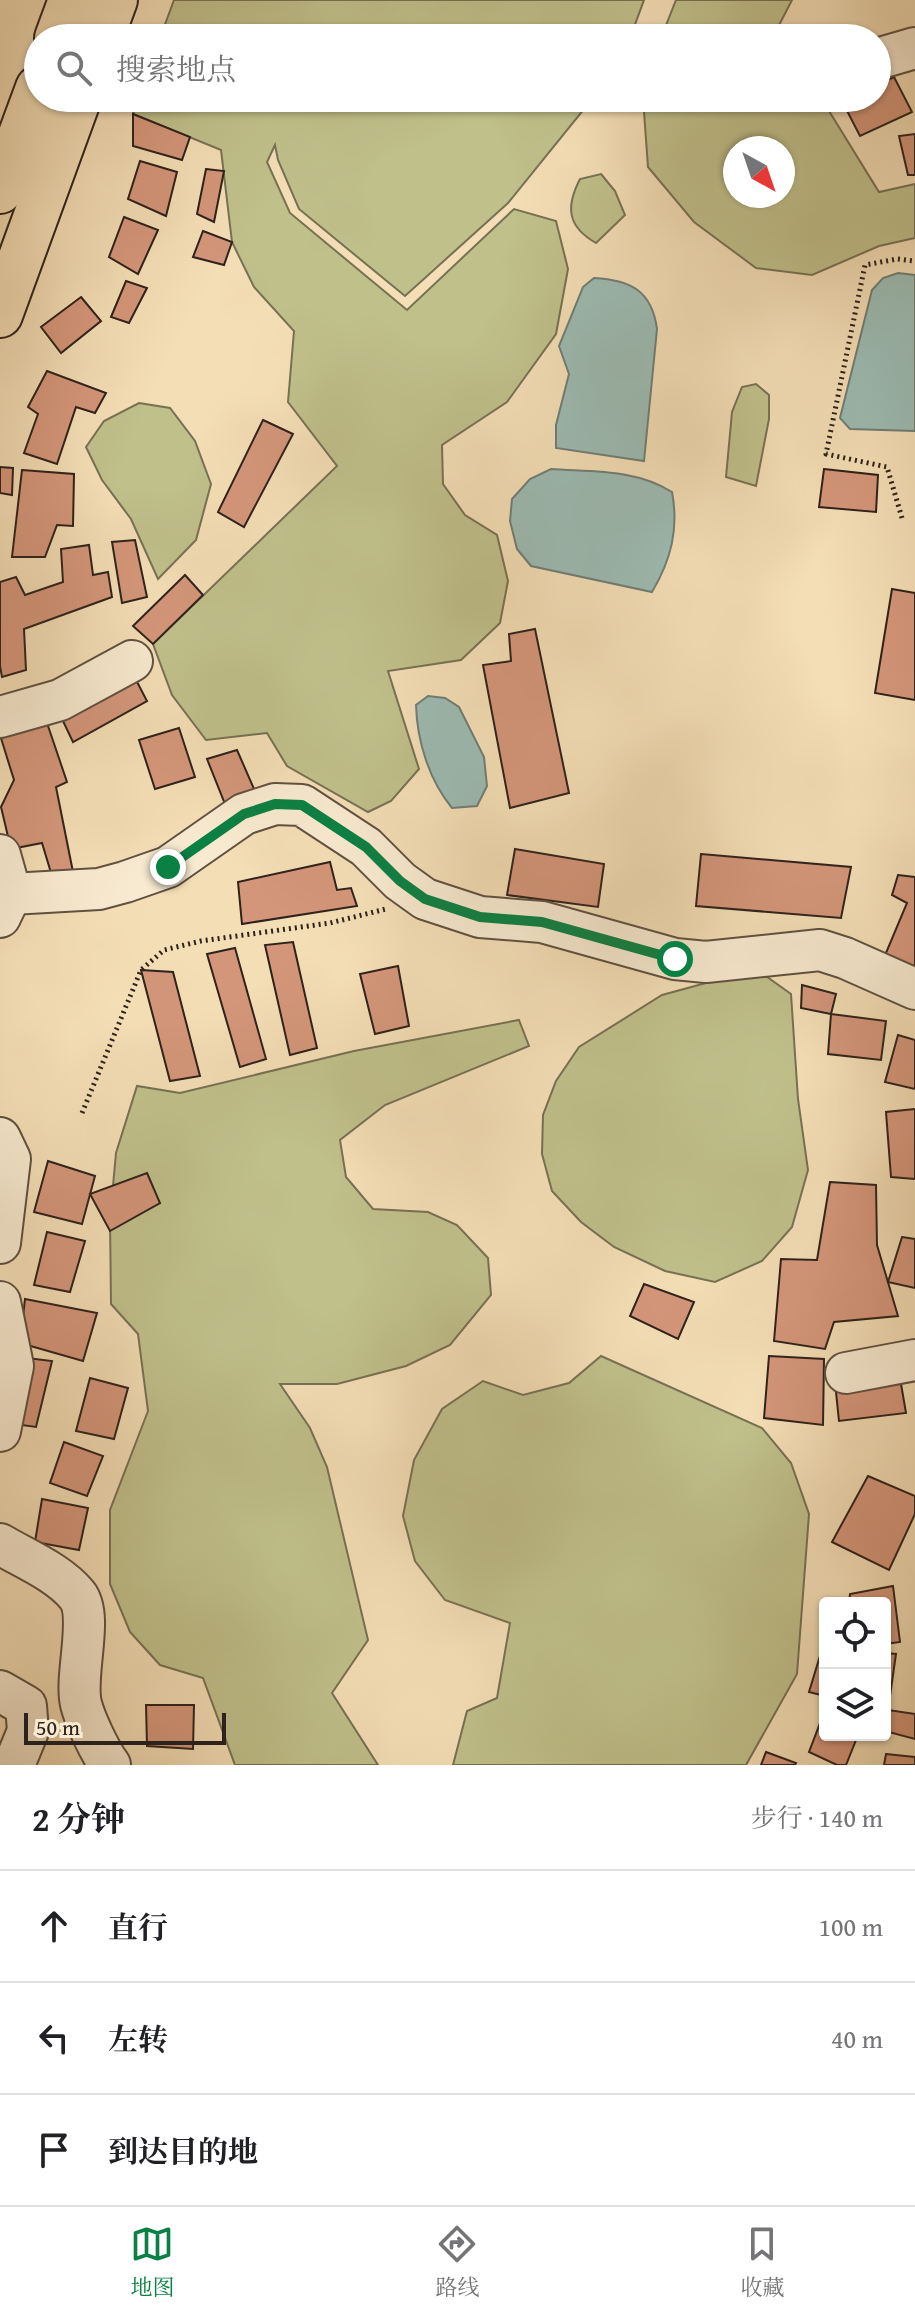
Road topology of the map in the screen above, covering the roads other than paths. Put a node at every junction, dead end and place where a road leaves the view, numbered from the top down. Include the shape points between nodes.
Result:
1 (71, 0) edge
2 (115, 0) edge
3 (62, 24) edge
4 (106, 24) edge
5 (915, 48) edge
6 (891, 55) edge
7 (29, 112) edge
8 (74, 112) edge
9 (0, 191) edge
10 (0, 315) edge
11 (132, 661) dead end
12 (0, 717) edge
13 (0, 855) edge
14 (6, 905) edge
15 (915, 989) edge
16 (0, 1138) edge
17 (0, 1243) edge
18 (2, 1315) edge
19 (915, 1360) edge
20 (846, 1373) dead end
21 (0, 1431) edge
22 (0, 1544) edge
23 (0, 1691) edge
24 (14, 1765) edge
25 (110, 1765) edge

1 - 3 highway
2 - 4 highway
5 - 6 street
7 - 9 highway
8 - 10 highway
11 - 12 street via 60,700
13 - 14 street
14 - 15 street via 125,882 168,867 244,814 275,804 302,805 366,847 425,899 480,917 542,922 675,959 706,962 820,950
16 - 17 street via 10,1159
18 - 21 street via 13,1366
19 - 20 street
22 - 25 street via 62,1581 79,1598 85,1630 79,1663 81,1703
23 - 24 street via 26,1706 28,1731

